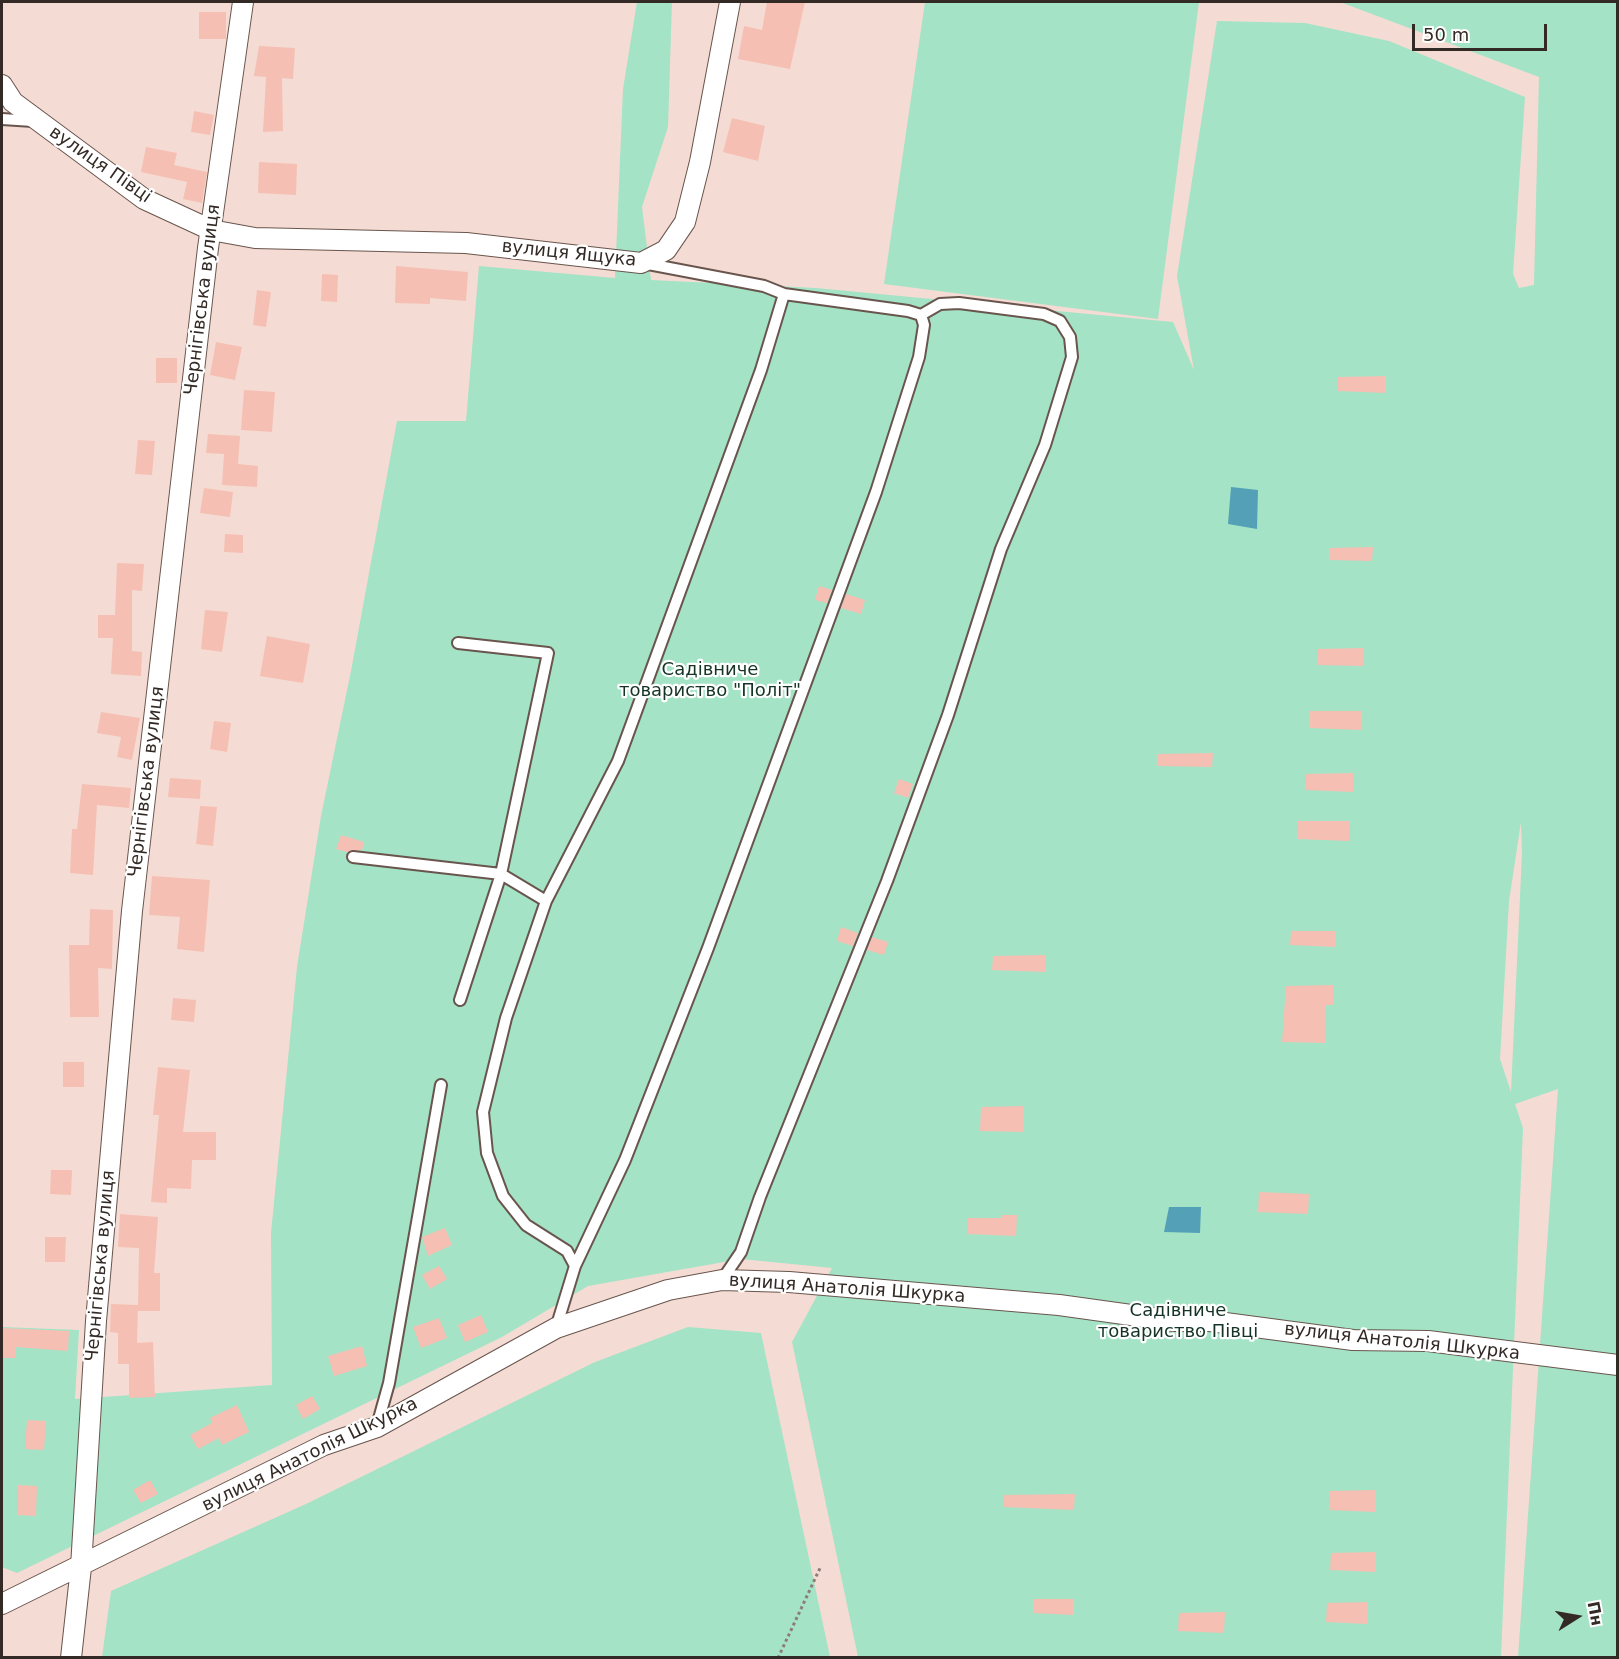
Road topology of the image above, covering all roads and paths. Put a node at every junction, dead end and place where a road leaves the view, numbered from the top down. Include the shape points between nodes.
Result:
1 (243, 2) edge
2 (730, 2) edge
3 (2, 85) edge
4 (2, 119) edge
5 (40, 122) junction
6 (211, 230) junction
7 (641, 263) junction
8 (784, 294) junction
9 (921, 315) junction
10 (458, 643) dead end
11 (353, 857) dead end
12 (501, 874) junction
13 (546, 901) junction
14 (460, 1000) dead end
15 (441, 1085) dead end
16 (575, 1266) junction
17 (722, 1280) junction
18 (556, 1328) junction
19 (1617, 1365) edge
20 (377, 1426) junction
21 (821, 1566) dead end
22 (81, 1567) junction
23 (2, 1604) edge
24 (71, 1658) edge
25 (778, 1658) edge

1 - 6 street, Чернігівська вулиця
2 - 7 street, вулиця Ящука via 685,222 666,250
3 - 5 street, вулиця Півці via 13,102
4 - 5 lane
5 - 6 street, вулиця Півці via 144,199
6 - 7 street, вулиця Ящука via 277,239 466,243
6 - 22 street, Чернігівська вулиця via 132,911 96,1322
7 - 8 lane via 764,286
8 - 9 lane
8 - 13 lane via 761,370 618,761
9 - 16 lane via 924,325 919,357 876,492 626,1160
9 - 17 lane via 940,304 959,303 1044,314 1060,321 1070,337 1072,357 1045,445 1001,549 948,714 887,881 741,1252
10 - 12 lane via 548,653
11 - 12 lane
12 - 13 lane
12 - 14 lane
13 - 16 lane via 506,1018 483,1112 488,1154 503,1196 526,1225 567,1251
15 - 20 lane via 389,1383
16 - 18 lane
17 - 18 street, вулиця Анатолія Шкурка via 668,1290
17 - 19 street, вулиця Анатолія Шкурка via 1025,1301 1174,1321 1210,1321 1353,1340 1428,1341
18 - 20 street, вулиця Анатолія Шкурка
20 - 22 street, вулиця Анатолія Шкурка via 324,1445
21 - 25 path
22 - 23 street, вулиця Анатолія Шкурка
22 - 24 street, Чернігівська вулиця

